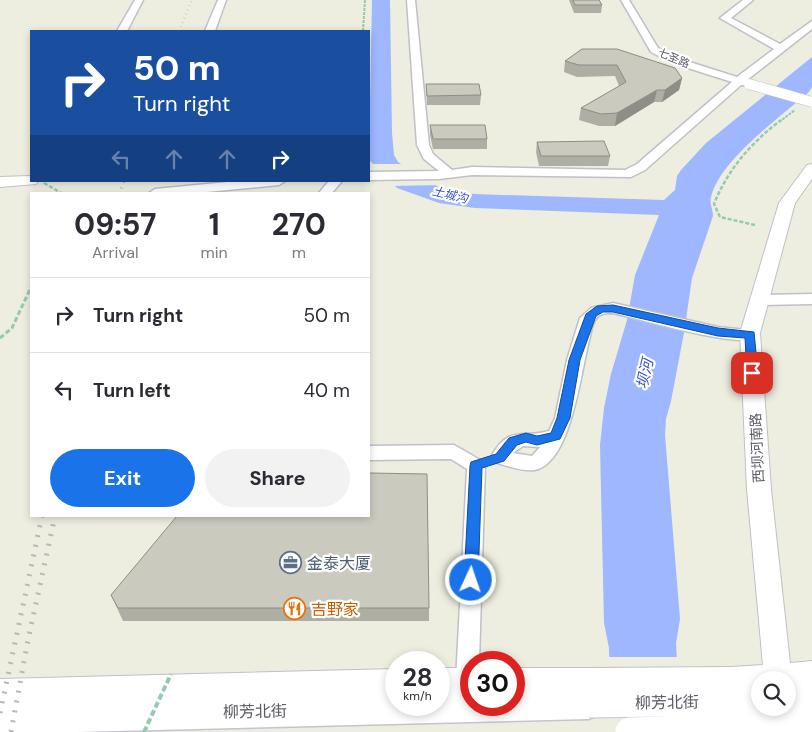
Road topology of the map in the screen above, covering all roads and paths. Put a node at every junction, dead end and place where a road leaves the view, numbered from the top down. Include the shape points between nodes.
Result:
1 (139, 0) edge
2 (222, 0) edge
3 (365, 0) edge
4 (411, 0) edge
5 (625, 0) edge
6 (749, 0) edge
7 (812, 24) edge
8 (123, 30) edge
9 (210, 30) edge
10 (364, 30) edge
11 (781, 49) junction
12 (744, 83) junction
13 (812, 102) edge
14 (796, 109) dead end
15 (812, 168) edge
16 (444, 174) junction
17 (370, 176) edge
18 (30, 181) edge
19 (0, 182) edge
20 (42, 182) edge
21 (269, 182) edge
22 (335, 182) edge
23 (59, 192) edge
24 (164, 192) edge
25 (326, 192) edge
26 (754, 225) dead end
27 (30, 289) edge
28 (812, 299) edge
29 (760, 300) junction
30 (750, 335) junction
31 (0, 338) edge
32 (556, 436) junction
33 (370, 453) edge
34 (500, 457) junction
35 (476, 466) junction
36 (470, 651) edge
37 (758, 671) edge
38 (171, 674) dead end
39 (812, 674) edge
40 (796, 680) edge
41 (385, 682) edge
42 (525, 683) edge
43 (589, 692) junction
44 (0, 693) edge
45 (751, 695) edge
46 (751, 697) edge
47 (796, 699) edge
48 (812, 700) edge
49 (525, 703) edge
50 (460, 706) edge
51 (780, 716) edge
52 (0, 718) edge
53 (790, 726) edge
54 (144, 732) edge
55 (630, 732) edge

1 - 8 street
2 - 9 street
3 - 10 path
4 - 16 street via 423,145
5 - 12 street, 七圣路 via 654,50 676,61
6 - 11 street via 725,18
7 - 11 street
11 - 12 street
12 - 13 street, bridge
12 - 16 street via 641,167 626,174 472,171
14 - 26 path via 753,144 720,185 714,204 720,217
15 - 29 street, 西坝河南路 via 787,203
16 - 17 street
18 - 19 street
20 - 23 path
21 - 24 street
22 - 25 street
27 - 31 path via 12,328
28 - 29 street
29 - 30 street, 西坝河南路
30 - 32 street via 718,332 613,308 600,309 588,318 574,360 564,418
30 - 37 street, 西坝河南路 via 759,489
32 - 34 street via 537,440 526,437 513,442
32 - 34 street via 540,461 529,465
33 - 35 street via 454,452
34 - 35 street
35 - 36 street
38 - 54 path, bridge
39 - 40 street
41 - 44 street
42 - 43 street
43 - 45 main road, 柳芳北街, bridge
43 - 49 main road, 柳芳北街
46 - 55 main road, 柳芳北街, bridge
47 - 48 main road, 柳芳北街
50 - 52 main road, 柳芳北街
51 - 53 main road, 柳芳北街

